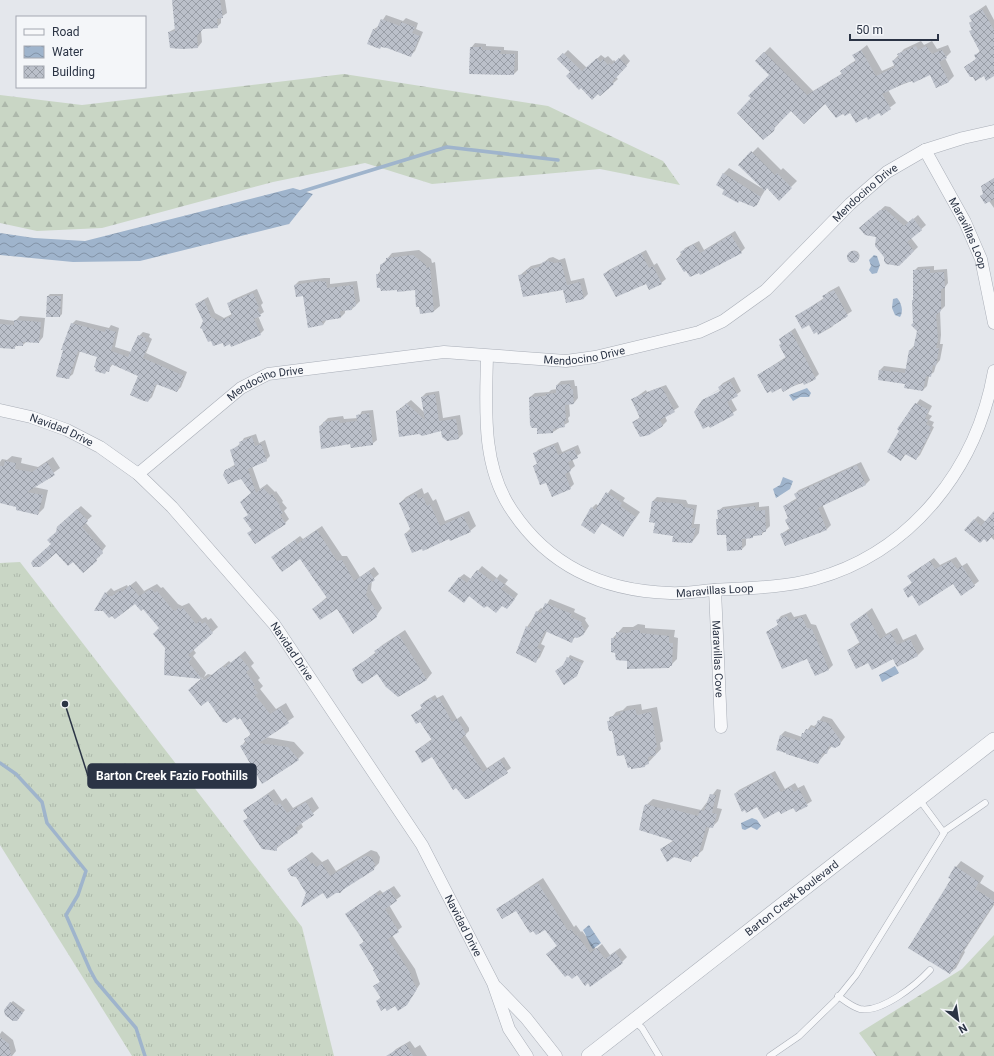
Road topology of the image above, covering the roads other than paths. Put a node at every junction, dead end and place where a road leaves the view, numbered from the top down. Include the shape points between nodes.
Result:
1 (994, 131) edge
2 (925, 150) junction
3 (994, 323) edge
4 (487, 356) junction
5 (994, 371) edge
6 (0, 410) edge
7 (138, 474) junction
8 (715, 590) junction
9 (721, 727) dead end
10 (994, 740) edge
11 (919, 799) junction
12 (985, 803) dead end
13 (943, 832) junction
14 (930, 970) dead end
15 (493, 983) junction
16 (838, 996) junction
17 (634, 1021) junction
18 (527, 1056) edge
19 (556, 1056) edge
20 (589, 1056) edge
21 (659, 1056) edge
22 (770, 1056) edge

1 - 2 street, Mendocino Drive
2 - 3 street, Maravillas Loop via 965,222 981,259
2 - 4 street, Mendocino Drive via 887,172 850,204 766,290 723,320 699,332 595,357 566,361
4 - 7 street, Mendocino Drive via 444,352 268,374 241,388
4 - 8 street, Maravillas Loop via 486,419 492,464 499,487 510,508 544,549 598,580 620,588 672,594
5 - 8 street, Maravillas Loop via 989,397 974,440 953,477 930,509 900,535 860,563 814,580
6 - 7 street, Navidad Drive via 67,430 100,447
7 - 15 street, Navidad Drive via 172,507 274,624 422,845
8 - 9 street, Maravillas Cove
10 - 11 street, Barton Creek Boulevard
11 - 13 lane
11 - 17 street, Barton Creek Boulevard
12 - 13 lane
13 - 16 lane via 856,974
14 - 16 lane via 908,990 873,1007 854,1007
15 - 18 street, Navidad Drive via 509,1029
15 - 19 street, Navidad Drive via 526,1018
16 - 22 lane via 799,1036
17 - 20 street, Barton Creek Boulevard
17 - 21 lane via 642,1028

